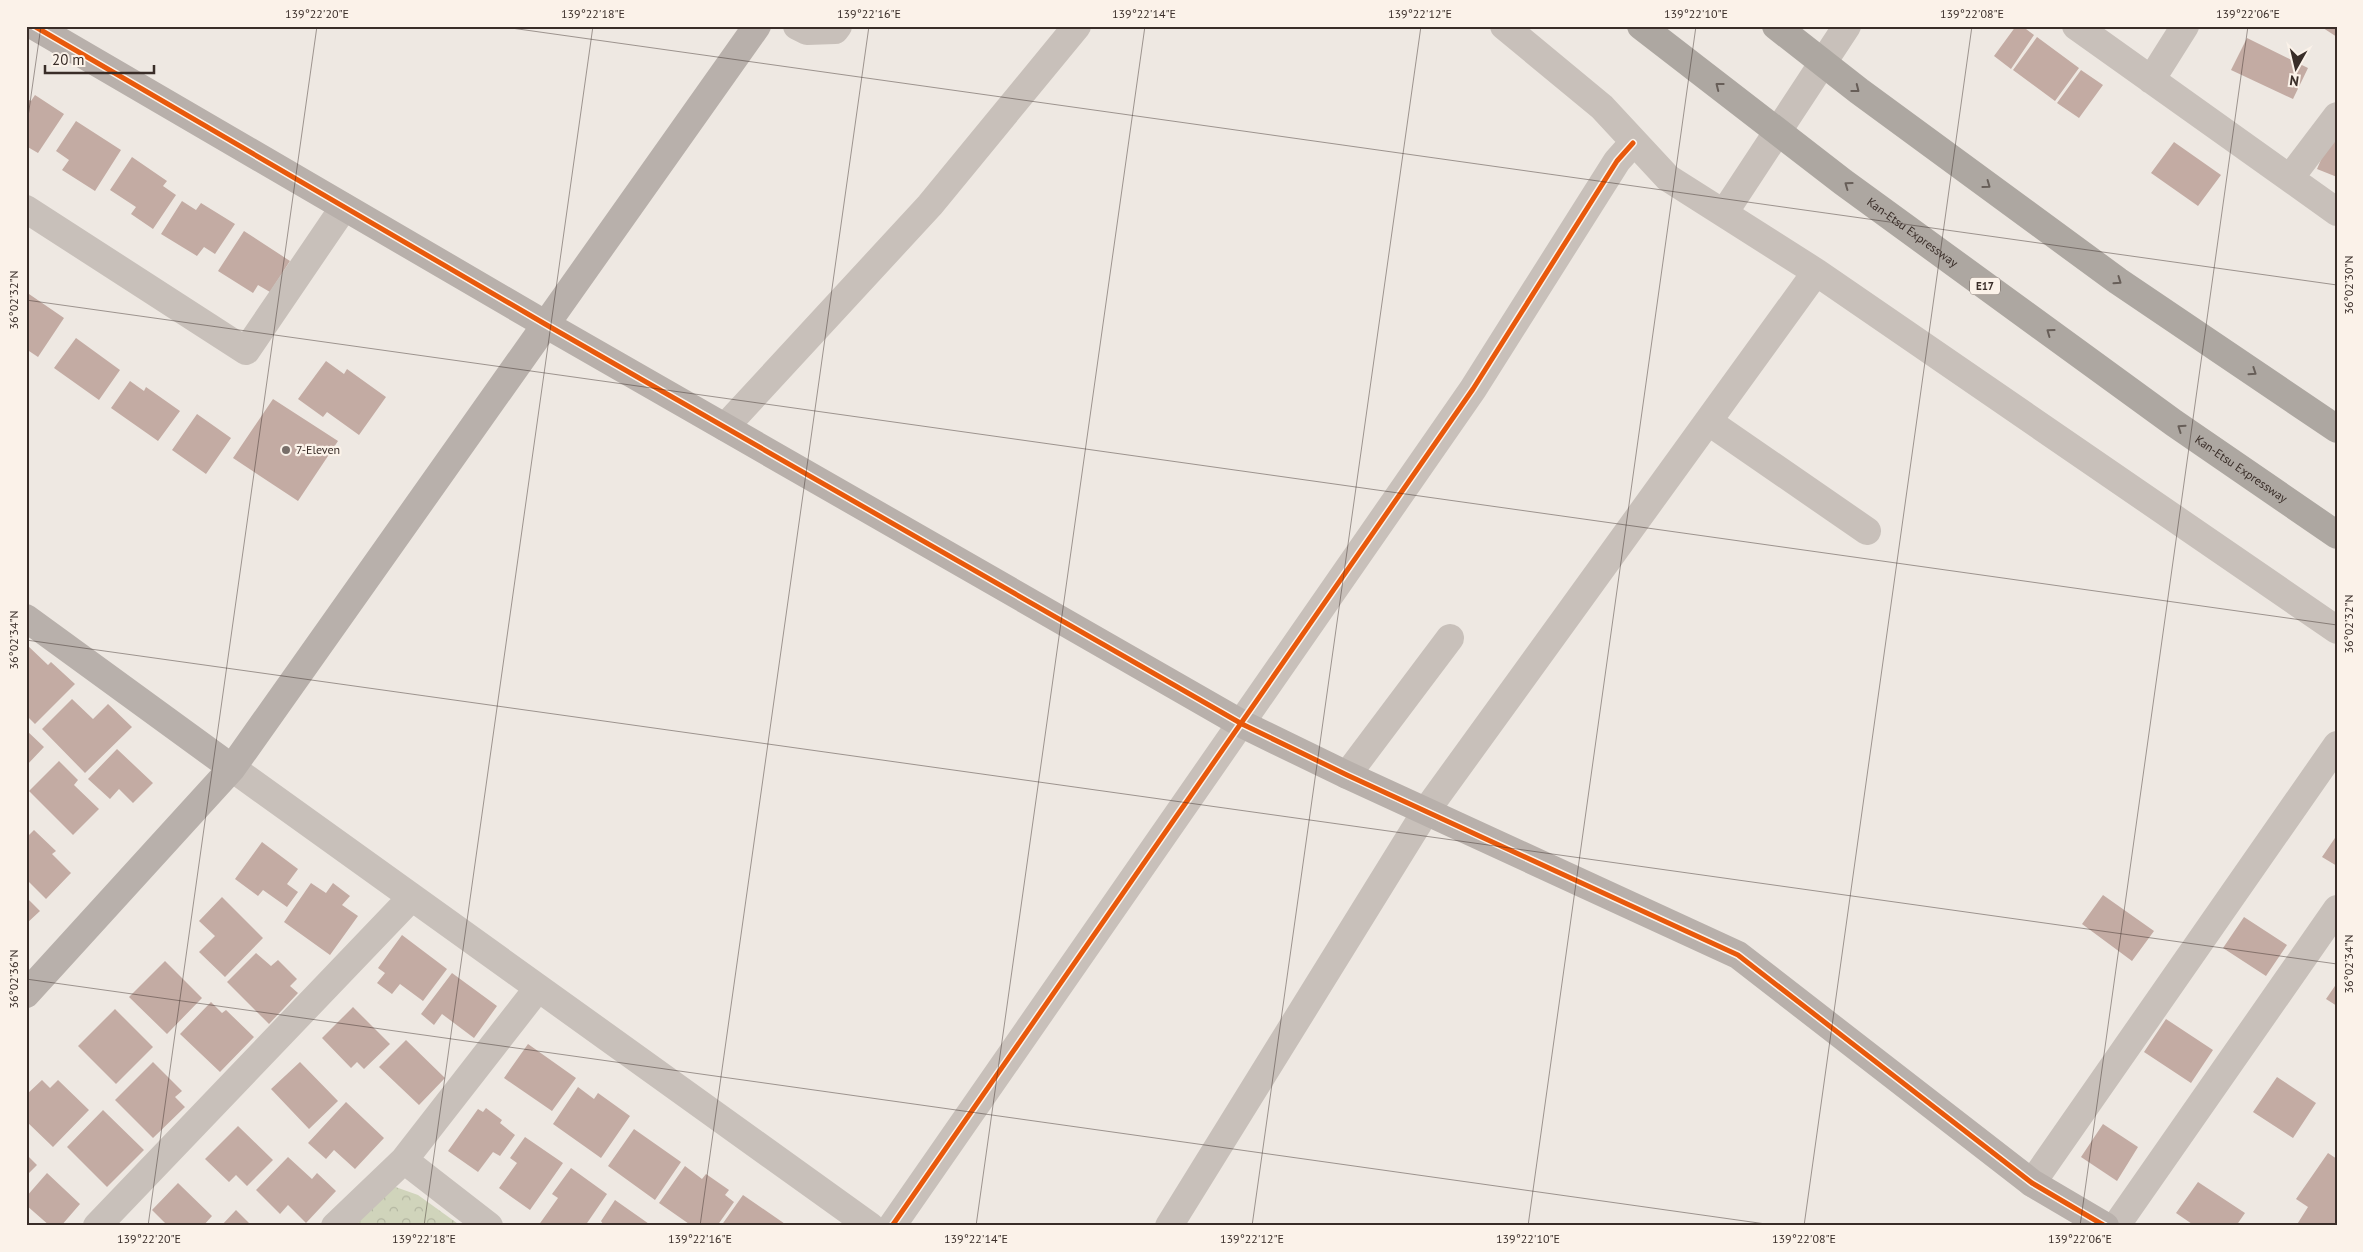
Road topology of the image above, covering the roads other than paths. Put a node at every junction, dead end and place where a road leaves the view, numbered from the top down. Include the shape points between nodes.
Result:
1 (34, 26) edge
2 (757, 26) edge
3 (797, 26) edge
4 (838, 26) edge
5 (1077, 26) edge
6 (1504, 26) edge
7 (1641, 26) edge
8 (1776, 26) edge
9 (1846, 26) edge
10 (2076, 26) edge
11 (2186, 26) edge
12 (2151, 80) junction
13 (2337, 116) edge
14 (1633, 143) junction
15 (2290, 178) junction
16 (344, 207) junction
17 (26, 209) edge
18 (2337, 212) edge
19 (1724, 213) junction
20 (1816, 272) junction
21 (545, 324) junction
22 (1709, 422) junction
23 (725, 427) junction
24 (2337, 429) edge
25 (1867, 532) dead end
26 (2337, 535) edge
27 (26, 618) edge
28 (2337, 630) edge
29 (1450, 638) dead end
30 (1242, 724) junction
31 (2337, 745) edge
32 (232, 768) junction
33 (1347, 775) junction
34 (1426, 811) junction
35 (411, 898) junction
36 (2337, 909) edge
37 (538, 988) junction
38 (26, 994) edge
39 (404, 1160) junction
40 (2032, 1183) junction
41 (96, 1226) edge
42 (335, 1226) edge
43 (489, 1226) edge
44 (870, 1226) edge
45 (892, 1226) edge
46 (1169, 1226) edge
47 (2105, 1226) edge
48 (2116, 1226) edge

1 - 16 street
2 - 21 street
3 - 4 street via 807,31 835,30
5 - 23 street via 930,205
6 - 14 street via 1602,106
26 -> 7 highway, Kan-Etsu Expressway / E17 via 2174,423 1843,182
8 -> 24 highway via 2118,281
9 - 19 street
10 - 12 street
11 - 12 street
12 - 15 street
13 - 15 street
14 - 19 street via 1668,178
14 - 30 street via 1617,161 1473,389
15 - 18 street
16 - 17 street via 246,351
16 - 21 street
19 - 20 street
20 - 22 street
20 - 28 street
21 - 23 street
21 - 32 street
22 - 25 street
22 - 34 street
23 - 30 street
27 - 32 street
29 - 33 street
30 - 33 street
30 - 45 street
31 - 40 street
32 - 35 street
32 - 38 street
33 - 34 street
34 - 40 street via 1738,956
34 - 46 street
35 - 37 street
35 - 41 street
36 - 48 street
37 - 39 street
37 - 44 street
39 - 42 street
39 - 43 street
40 - 47 street

